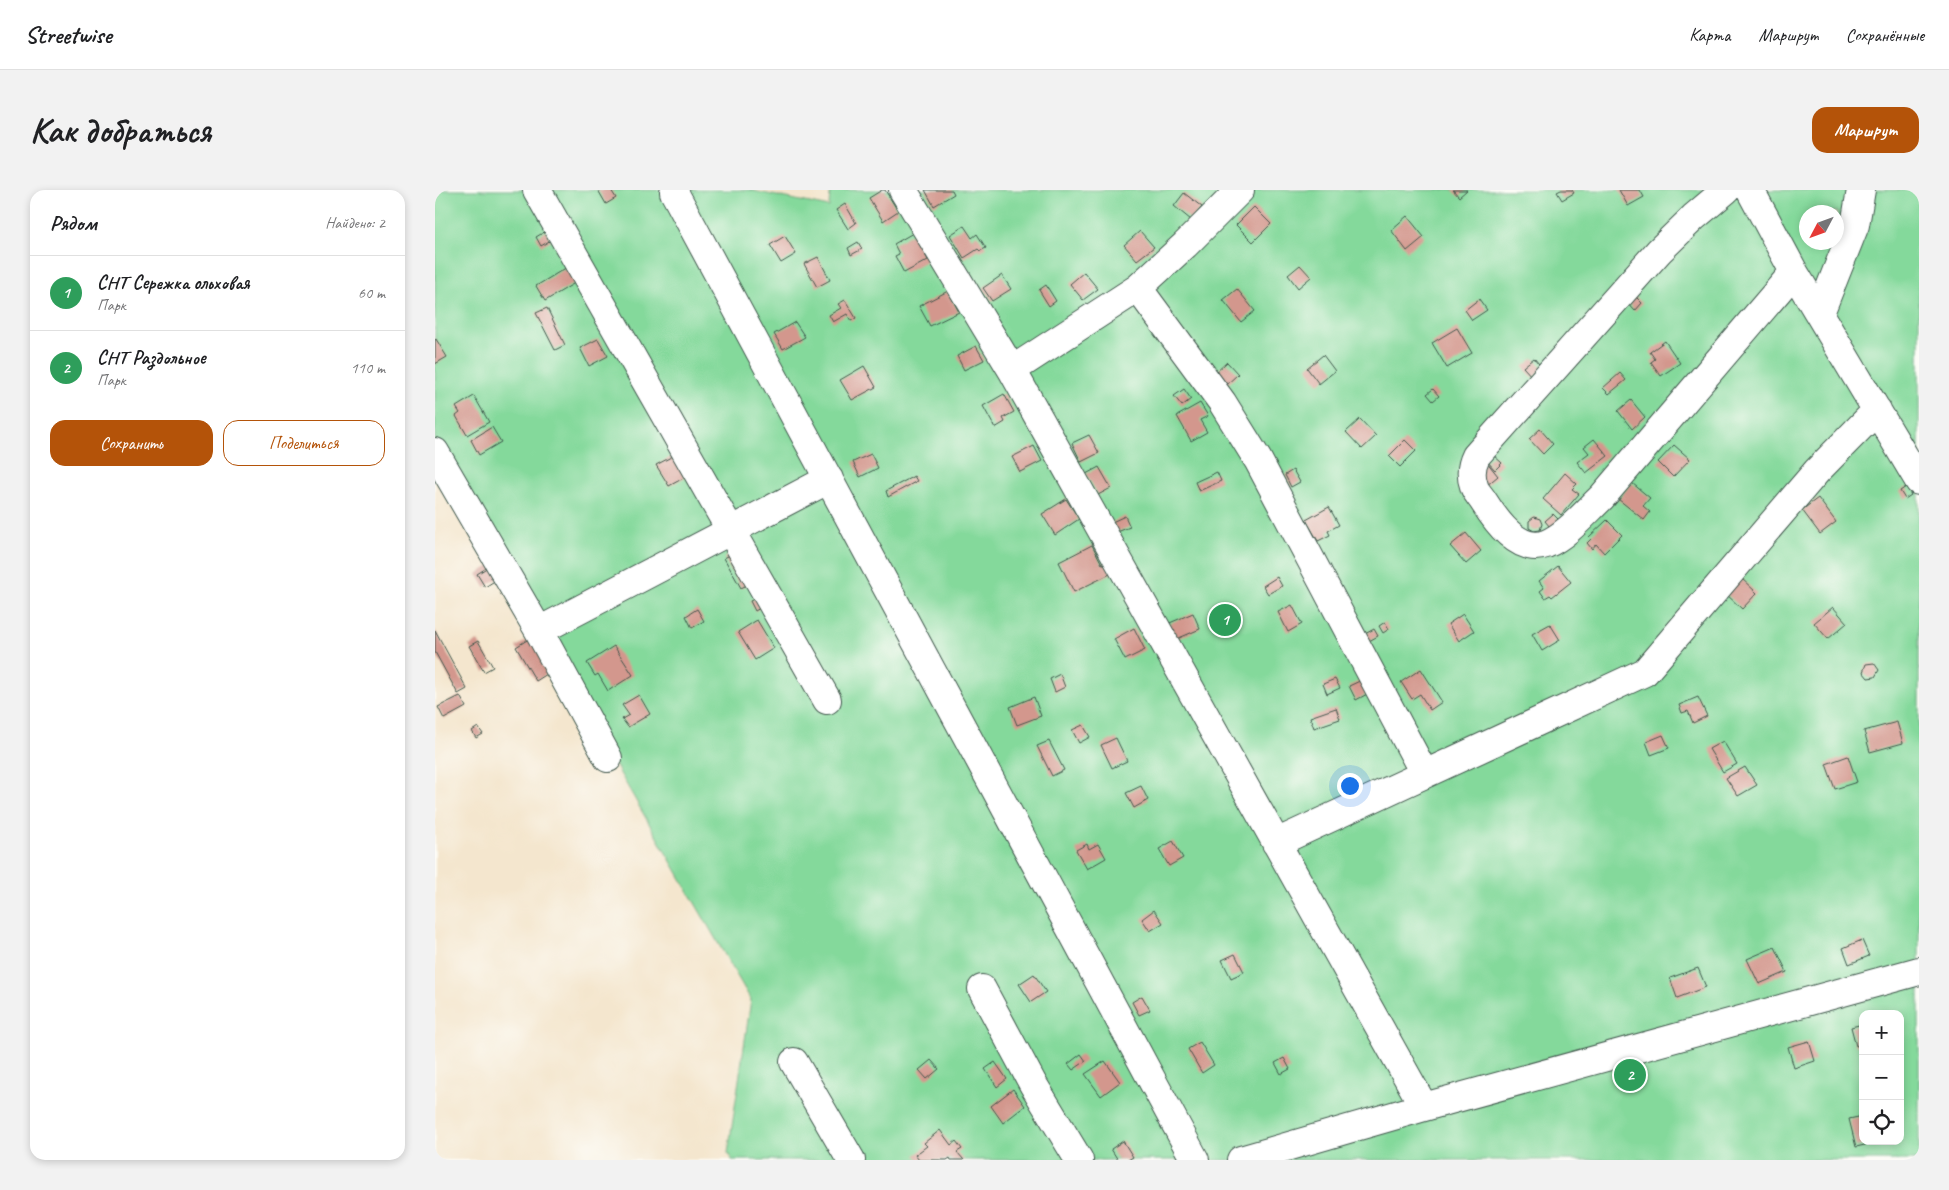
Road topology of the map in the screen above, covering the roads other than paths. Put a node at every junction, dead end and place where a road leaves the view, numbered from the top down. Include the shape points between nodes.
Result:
1 (537, 190) edge
2 (903, 190) edge
3 (1240, 190) edge
4 (1726, 190) edge
5 (1750, 190) edge
6 (1861, 190) edge
7 (675, 192) dead end
8 (1794, 272) junction
9 (1138, 288) junction
10 (1820, 313) junction
11 (1012, 370) junction
12 (1877, 410) junction
13 (435, 452) edge
14 (829, 479) junction
15 (1919, 481) edge
16 (731, 530) junction
17 (539, 631) junction
18 (827, 700) dead end
19 (608, 758) dead end
20 (1425, 773) junction
21 (1276, 843) junction
22 (1919, 972) edge
23 (982, 989) dead end
24 (794, 1062) dead end
25 (1424, 1107) junction
26 (1257, 1157) edge
27 (851, 1160) edge
28 (1079, 1160) edge
29 (1195, 1160) edge

1 - 16 lane
2 - 11 lane
3 - 9 lane
4 - 8 lane via 1659,251 1476,456 1471,468 1474,487 1509,534 1526,544 1545,544 1567,530 1602,497
5 - 8 lane
6 - 10 lane via 1855,225
7 - 14 lane
8 - 10 lane
9 - 11 lane
9 - 20 lane via 1222,402 1258,460
10 - 12 lane
11 - 21 lane
12 - 15 lane
12 - 20 lane via 1817,471 1645,672
13 - 17 lane
14 - 16 lane
14 - 29 lane
16 - 17 lane
16 - 18 lane
17 - 19 lane
20 - 21 lane
21 - 25 lane
22 - 25 lane
23 - 28 lane via 1033,1084
24 - 27 lane
25 - 26 lane

